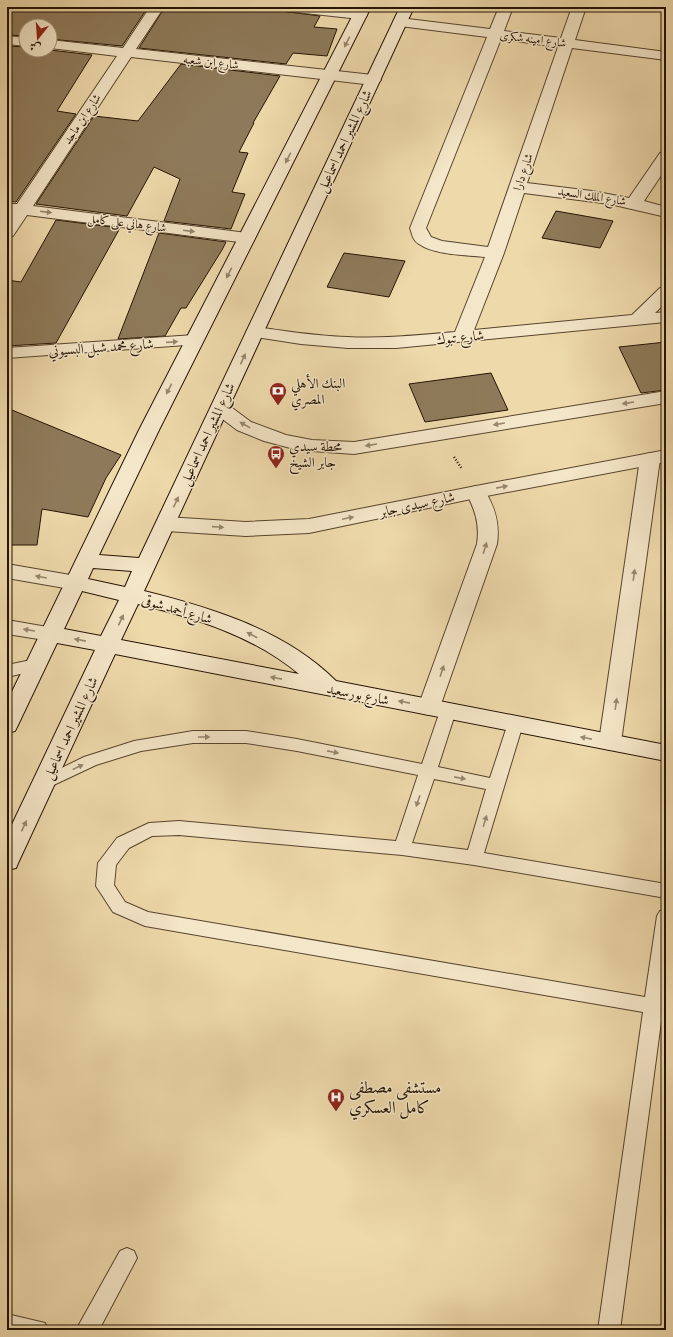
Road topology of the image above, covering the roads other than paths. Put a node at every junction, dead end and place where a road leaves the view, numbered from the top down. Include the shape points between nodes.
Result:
1 (157, 7) edge
2 (286, 7) edge
3 (506, 7) edge
4 (580, 7) edge
5 (362, 11) edge
6 (403, 14) edge
7 (495, 34) junction
8 (7, 40) edge
9 (18, 41) edge
10 (567, 43) junction
11 (58, 45) edge
12 (127, 53) junction
13 (666, 56) edge
14 (329, 76) junction
15 (372, 80) junction
16 (666, 156) edge
17 (518, 187) junction
18 (634, 202) junction
19 (15, 208) edge
20 (666, 212) edge
21 (7, 232) edge
22 (247, 238) junction
23 (496, 253) junction
24 (666, 292) edge
25 (666, 317) edge
26 (638, 319) junction
27 (255, 332) junction
28 (462, 336) junction
29 (194, 340) junction
30 (7, 353) edge
31 (666, 397) edge
32 (220, 408) junction
33 (658, 457) edge
34 (476, 492) junction
35 (166, 524) junction
36 (86, 561) junction
37 (146, 565) junction
38 (7, 571) edge
39 (76, 583) junction
40 (132, 596) junction
41 (7, 627) edge
42 (51, 634) junction
43 (109, 645) junction
44 (36, 665) junction
45 (7, 671) edge
46 (330, 688) junction
47 (439, 709) junction
48 (515, 724) junction
49 (7, 725) edge
50 (610, 742) junction
51 (666, 753) edge
52 (428, 772) junction
53 (43, 784) junction
54 (496, 785) junction
55 (402, 848) junction
56 (474, 858) junction
57 (7, 861) edge
58 (666, 891) edge
59 (666, 916) edge
60 (654, 1006) junction
61 (127, 1258) dead end
62 (7, 1324) edge
63 (37, 1330) edge
64 (87, 1330) edge
65 (609, 1330) edge

1 - 12 street, شارع ابن ماجد
2 - 5 street
3 - 7 street
4 - 10 street, شارع دارا
5 -> 14 street
6 - 7 street, شارع امينه شكرى
6 - 15 street, شارع المشير احمد اسماعيل
7 - 10 street, شارع امينه شكرى
7 - 23 street via 418,228 420,237 432,244
8 - 9 street
10 - 13 street, شارع امينه شكرى
10 - 17 street, شارع دارا
11 - 12 street, شارع ابن شعبه
12 - 14 street, شارع ابن شعبه
12 - 19 street, شارع ابن ماجد
14 - 15 street, شارع ابن شعبه
14 -> 22 street
15 - 27 street, شارع المشير احمد اسماعيل
16 - 18 street
17 - 18 street, شارع الملك السعيد via 576,192
17 - 23 street, شارع دارا
18 - 20 street, شارع الملك السعيد
19 - 21 street, شارع ابن ماجد
19 -> 22 street, شارع هاني على كامل
22 -> 29 street
23 - 28 street, شارع دارا
24 - 26 street
25 - 26 street, شارع تبوك
26 - 28 street, شارع تبوك
27 - 28 street, شارع تبوك via 348,343 396,343
32 -> 27 street, شارع المشير احمد اسماعيل
30 -> 29 street, شارع محمد شبل البسيوني
29 -> 36 street
31 -> 32 street via 354,448 314,447 276,439 244,426
35 -> 32 street, شارع المشير احمد اسماعيل
34 -> 33 street, شارع سيدى جابر
50 -> 33 street
35 -> 34 street, شارع سيدى جابر via 246,529 309,526
47 -> 34 street via 490,526
35 - 37 street, شارع المشير احمد اسماعيل
36 - 37 street
36 - 39 street
37 - 40 street, شارع المشير احمد اسماعيل
39 -> 38 street, شارع أحمد شوقى
39 - 40 street, شارع أحمد شوقى
39 - 42 street
43 -> 40 street, شارع المشير احمد اسماعيل
46 -> 40 street, شارع أحمد شوقى via 293,658 248,633 197,613
42 -> 41 street
43 -> 42 street, شارع بورسعيد
42 - 44 street
46 -> 43 street, شارع بورسعيد
43 - 53 street, شارع المشير احمد اسماعيل
44 - 45 lane
44 - 49 street
47 -> 46 street, شارع بورسعيد
47 - 48 street, شارع بورسعيد
47 - 52 lane
50 -> 48 street, شارع بورسعيد
48 - 54 lane
50 - 51 street, شارع بورسعيد
53 -> 52 lane via 90,761 133,747 193,737 246,737
52 -> 54 lane
52 -> 55 lane
57 -> 53 street, شارع المشير احمد اسماعيل
56 -> 54 lane
55 - 56 lane
55 - 60 lane via 179,828 149,830 123,843 107,863 105,886 120,907 145,919
56 - 58 lane
59 - 60 lane
60 - 65 lane
61 - 64 lane
62 - 63 lane

